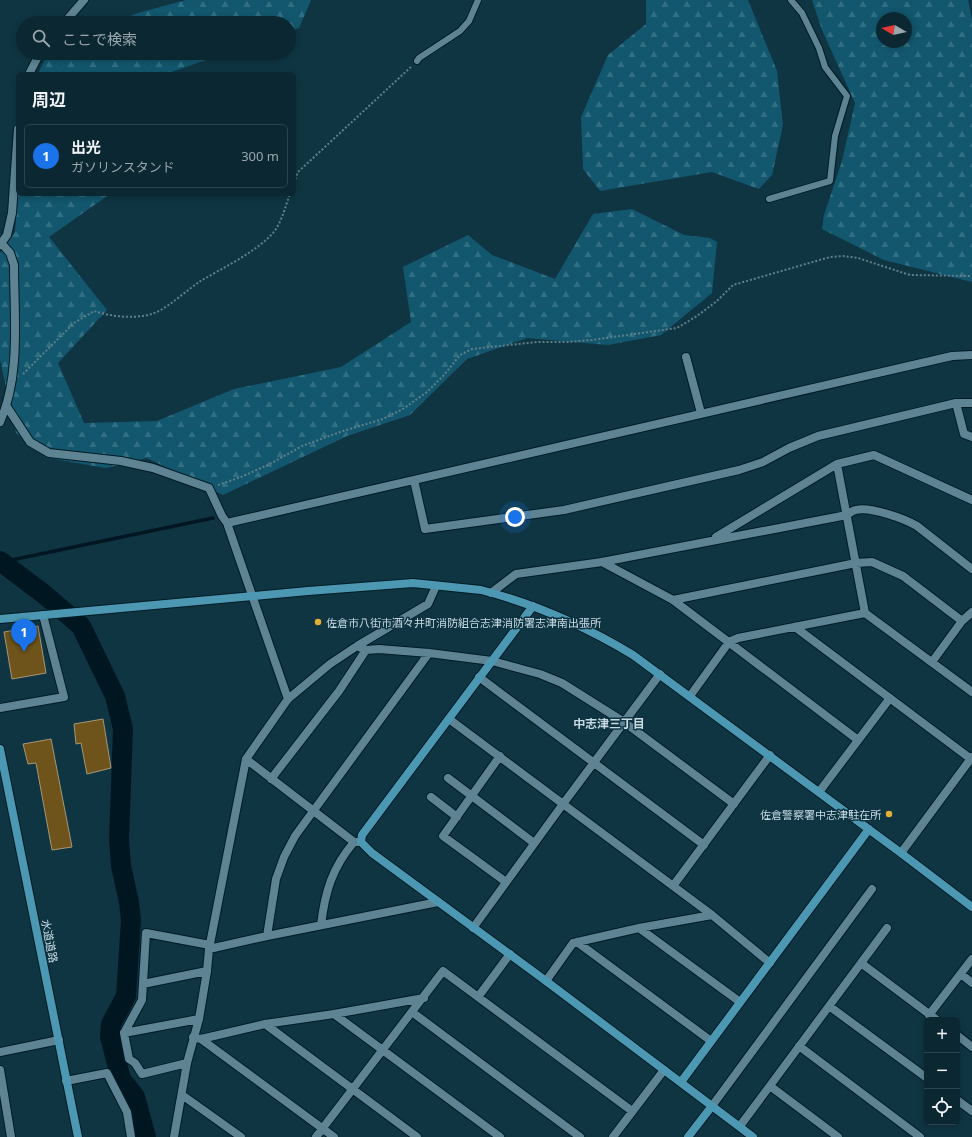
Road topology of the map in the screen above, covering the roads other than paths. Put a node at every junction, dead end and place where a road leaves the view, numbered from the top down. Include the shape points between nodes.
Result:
1 (84, 0) edge
2 (478, 0) edge
3 (791, 0) edge
4 (70, 16) edge
5 (36, 60) edge
6 (417, 61) road end
7 (30, 72) edge
8 (16, 158) edge
9 (769, 199) dead end
10 (1, 244) edge
11 (972, 355) edge
12 (686, 357) dead end
13 (956, 403) junction
14 (972, 403) edge
15 (7, 407) junction
16 (701, 413) junction
17 (0, 422) edge
18 (972, 437) edge
19 (837, 464) junction
20 (414, 480) junction
21 (972, 500) edge
22 (848, 515) junction
23 (227, 523) junction
24 (712, 540) junction
25 (602, 562) junction
26 (856, 563) junction
27 (972, 568) edge
28 (436, 586) junction
29 (491, 593) junction
30 (253, 596) junction
31 (673, 600) junction
32 (532, 606) junction
33 (972, 612) edge
34 (865, 613) junction
35 (44, 615) junction
36 (0, 619) edge
37 (962, 621) junction
38 (795, 627) junction
39 (729, 642) junction
40 (357, 646) junction
41 (366, 650) junction
42 (429, 653) junction
43 (492, 661) junction
44 (932, 662) junction
45 (660, 674) junction
46 (480, 677) junction
47 (972, 692) edge
48 (690, 696) junction
49 (890, 698) junction
50 (288, 699) junction
51 (0, 708) edge
52 (449, 719) junction
53 (624, 722) junction
54 (858, 740) junction
55 (0, 749) edge
56 (770, 755) junction
57 (500, 756) junction
58 (246, 759) junction
59 (594, 762) junction
60 (970, 762) edge
61 (448, 778) dead end
62 (271, 779) junction
63 (819, 792) junction
64 (472, 795) junction
65 (431, 797) dead end
66 (563, 804) junction
67 (734, 804) junction
68 (313, 810) junction
69 (457, 816) junction
70 (869, 829) junction
71 (357, 842) junction
72 (534, 843) junction
73 (704, 845) junction
74 (901, 853) junction
75 (506, 882) junction
76 (673, 886) junction
77 (872, 889) dead end
78 (438, 902) junction
79 (972, 907) edge
80 (712, 915) junction
81 (321, 925) junction
82 (473, 928) junction
83 (639, 928) junction
84 (887, 928) dead end
85 (267, 936) junction
86 (577, 942) junction
87 (210, 947) junction
88 (510, 954) junction
89 (972, 959) edge
90 (770, 963) junction
91 (861, 963) junction
92 (207, 971) junction
93 (961, 974) junction
94 (546, 981) junction
95 (972, 983) edge
96 (142, 984) junction
97 (478, 997) junction
98 (424, 998) junction
99 (740, 1002) junction
100 (829, 1006) junction
101 (412, 1012) junction
102 (334, 1014) junction
103 (929, 1015) junction
104 (932, 1017) edge
105 (199, 1019) junction
106 (264, 1024) junction
107 (124, 1033) junction
108 (960, 1037) edge
109 (197, 1038) junction
110 (59, 1040) junction
111 (711, 1041) junction
112 (800, 1046) junction
113 (972, 1046) edge
114 (383, 1050) junction
115 (0, 1052) edge
116 (187, 1063) junction
117 (0, 1070) edge
118 (664, 1070) junction
119 (924, 1076) edge
120 (66, 1081) junction
121 (681, 1082) junction
122 (770, 1086) junction
123 (353, 1089) junction
124 (182, 1095) junction
125 (960, 1102) edge
126 (712, 1106) junction
127 (972, 1111) edge
128 (632, 1112) junction
129 (740, 1126) junction
130 (323, 1128) junction
131 (11, 1137) edge
132 (78, 1137) edge
133 (131, 1137) edge
134 (174, 1137) edge
135 (241, 1137) edge
136 (316, 1137) edge
137 (334, 1137) edge
138 (417, 1137) edge
139 (500, 1137) edge
140 (580, 1137) edge
141 (613, 1137) edge
142 (688, 1137) edge
143 (754, 1137) edge
144 (838, 1137) edge
145 (920, 1137) edge

1 - 4 street
2 - 6 lane via 469,21 460,31
3 - 9 lane via 802,13 825,67 847,96 835,136 830,181
5 - 7 street
8 - 10 street via 12,213 7,235
10 - 15 street via 10,253 14,265 15,366
11 - 16 street via 952,356
12 - 16 street
13 - 14 street
13 - 18 street via 964,434
13 - 20 street via 818,436 763,462 732,472 564,510 425,529
15 - 17 street
15 - 23 street via 30,442 49,453 121,461 153,468 209,488
16 - 20 street
19 - 21 street via 874,455
19 - 22 street
19 - 24 street
20 - 23 street
22 - 24 street
22 - 26 street
22 - 27 street via 856,509 868,510 910,522
23 - 30 street
24 - 25 street
25 - 29 street via 516,574
25 - 31 street
26 - 31 street
26 - 34 street
26 - 37 street via 872,562 903,576
28 - 29 street
28 - 30 street via 413,584
28 - 40 street via 428,604
29 - 32 street
30 - 35 street
30 - 50 street
31 - 39 street
32 - 43 street
32 - 45 street via 592,631
33 - 37 street
34 - 38 street
34 - 44 street
35 - 36 street
35 - 51 street via 64,697
37 - 44 street
38 - 39 street
38 - 49 street
39 - 48 street
39 - 54 street
40 - 41 street
40 - 50 street via 330,664
41 - 42 street
41 - 62 street via 339,691
42 - 43 street
42 - 68 street
43 - 46 street
43 - 53 street via 562,683
44 - 47 street
45 - 48 street
45 - 53 street
46 - 52 street
46 - 59 street
48 - 56 street
49 - 54 street
49 - 60 street
50 - 58 street
52 - 57 street
52 - 71 street
53 - 59 street
53 - 67 street
54 - 63 street
55 - 110 street, 水道道路
56 - 63 street
56 - 67 street
57 - 64 street
57 - 66 street
58 - 62 street
58 - 87 street
59 - 66 street
59 - 73 street
60 - 74 street
61 - 64 street
62 - 68 street
63 - 70 street
64 - 69 street
64 - 72 street
65 - 69 street
66 - 72 street
66 - 76 street
67 - 73 street
68 - 71 street
68 - 85 street via 284,857 276,879
69 - 75 street via 443,836
70 - 74 street
70 - 90 street
71 - 78 street
71 - 81 street via 344,855 331,878
72 - 75 street
73 - 76 street
74 - 79 street
75 - 82 street
76 - 80 street
77 - 126 street
78 - 81 street
78 - 82 street
80 - 83 street
80 - 90 street
81 - 85 street
82 - 88 street
83 - 86 street
83 - 99 street
84 - 91 street
85 - 87 street
86 - 94 street via 573,943
86 - 111 street
87 - 92 street
87 - 96 street via 146,933
88 - 94 street
88 - 97 street
89 - 93 street
90 - 99 street
91 - 100 street
91 - 103 street
92 - 96 street
92 - 105 street
93 - 95 street
93 - 103 street
94 - 118 street
96 - 107 street via 142,1000
97 - 98 street via 443,971
97 - 128 street
98 - 101 street
98 - 102 street
99 - 111 street
100 - 112 street
100 - 119 street
101 - 114 street
101 - 140 street
102 - 106 street
102 - 114 street
103 - 104 street
105 - 107 street
105 - 109 street
106 - 109 street
106 - 123 street
107 - 116 street via 129,1059 142,1074
108 - 113 street
109 - 116 street
109 - 130 street
110 - 115 street
110 - 120 street, 水道道路
111 - 121 street
112 - 122 street
112 - 145 street
114 - 123 street
114 - 139 street
116 - 124 street
117 - 131 street
118 - 121 street
118 - 128 street
120 - 132 street, 水道道路
120 - 133 street via 107,1073 127,1112
121 - 126 street
122 - 129 street
122 - 144 street
123 - 130 street
123 - 138 street
124 - 134 street
124 - 135 street
125 - 127 street
126 - 129 street
126 - 142 street
128 - 141 street
129 - 143 street
130 - 136 street
130 - 137 street

